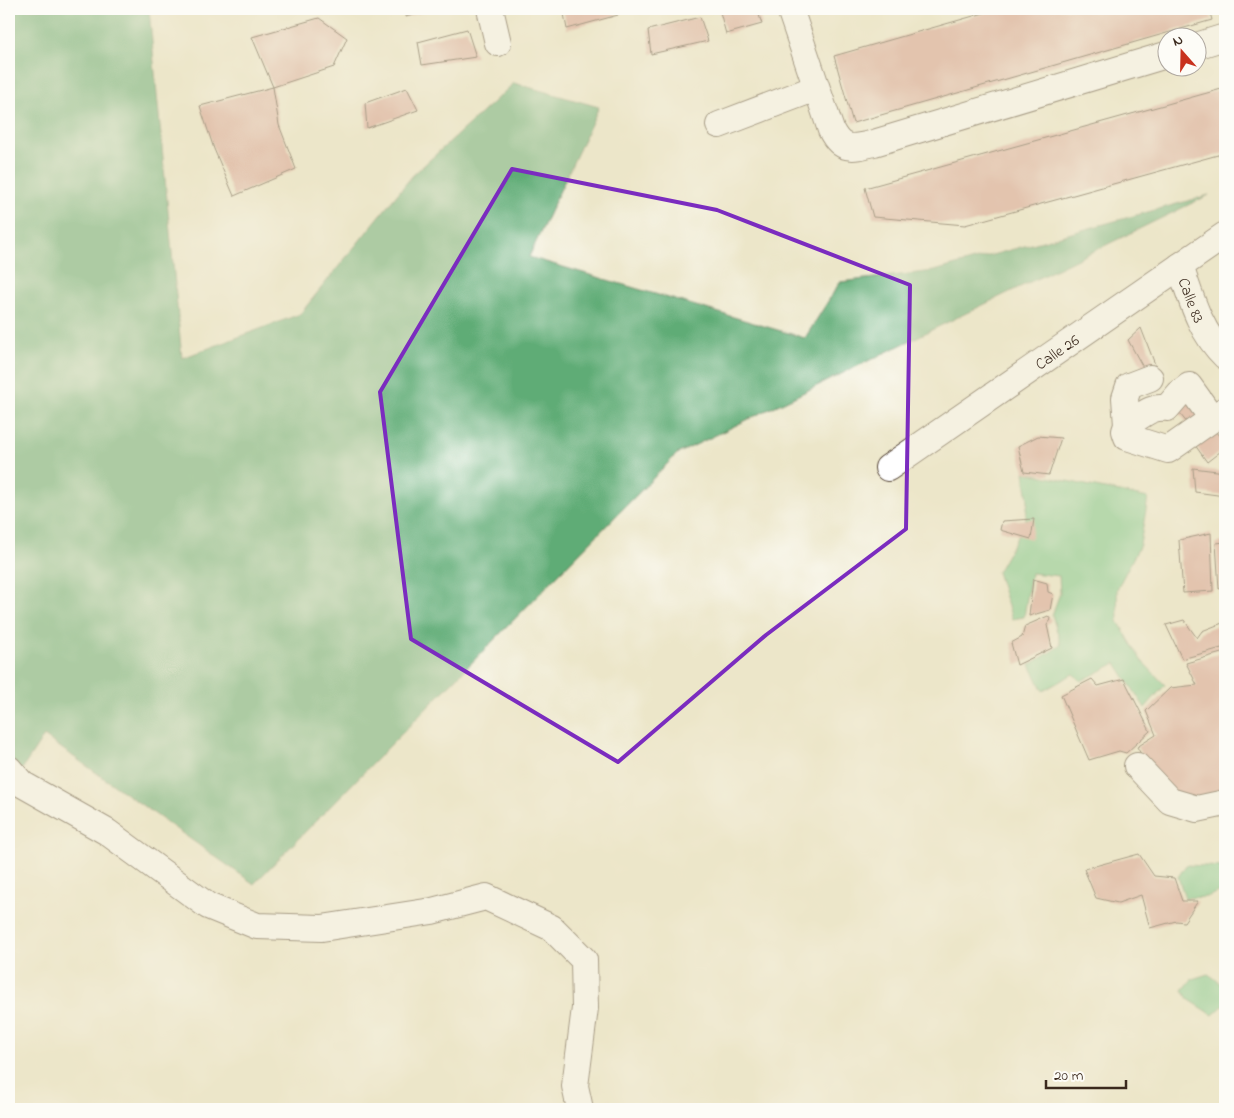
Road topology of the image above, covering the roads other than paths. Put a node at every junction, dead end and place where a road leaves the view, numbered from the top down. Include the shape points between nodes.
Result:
1 (490, 9) edge
2 (790, 9) edge
3 (1225, 37) edge
4 (498, 43) dead end
5 (1206, 43) edge
6 (1156, 58) edge
7 (816, 88) junction
8 (719, 125) dead end
9 (1225, 235) edge
10 (1180, 266) junction
11 (1225, 356) edge
12 (1150, 378) dead end
13 (1168, 407) junction
14 (1219, 414) edge
15 (1127, 420) junction
16 (1191, 433) junction
17 (888, 468) dead end
18 (1137, 766) dead end
19 (9, 769) edge
20 (1225, 803) edge
21 (580, 1109) edge

1 - 4 street
2 - 7 street
3 - 5 street
6 - 7 street via 857,147 836,141
7 - 8 street
9 - 10 street, Calle 26
10 - 11 street, Calle 83 via 1197,316
10 - 17 street, Calle 26
12 - 15 street via 1129,386 1125,398
13 - 14 street via 1188,386
13 - 15 street via 1158,407 1133,421
13 - 16 street
14 - 16 street
15 - 16 street via 1127,437 1168,450
18 - 20 street via 1170,801 1197,809
19 - 21 street via 22,784 107,832 208,906 257,926 322,928 432,911 486,897 552,928 584,960 585,1008 575,1086

